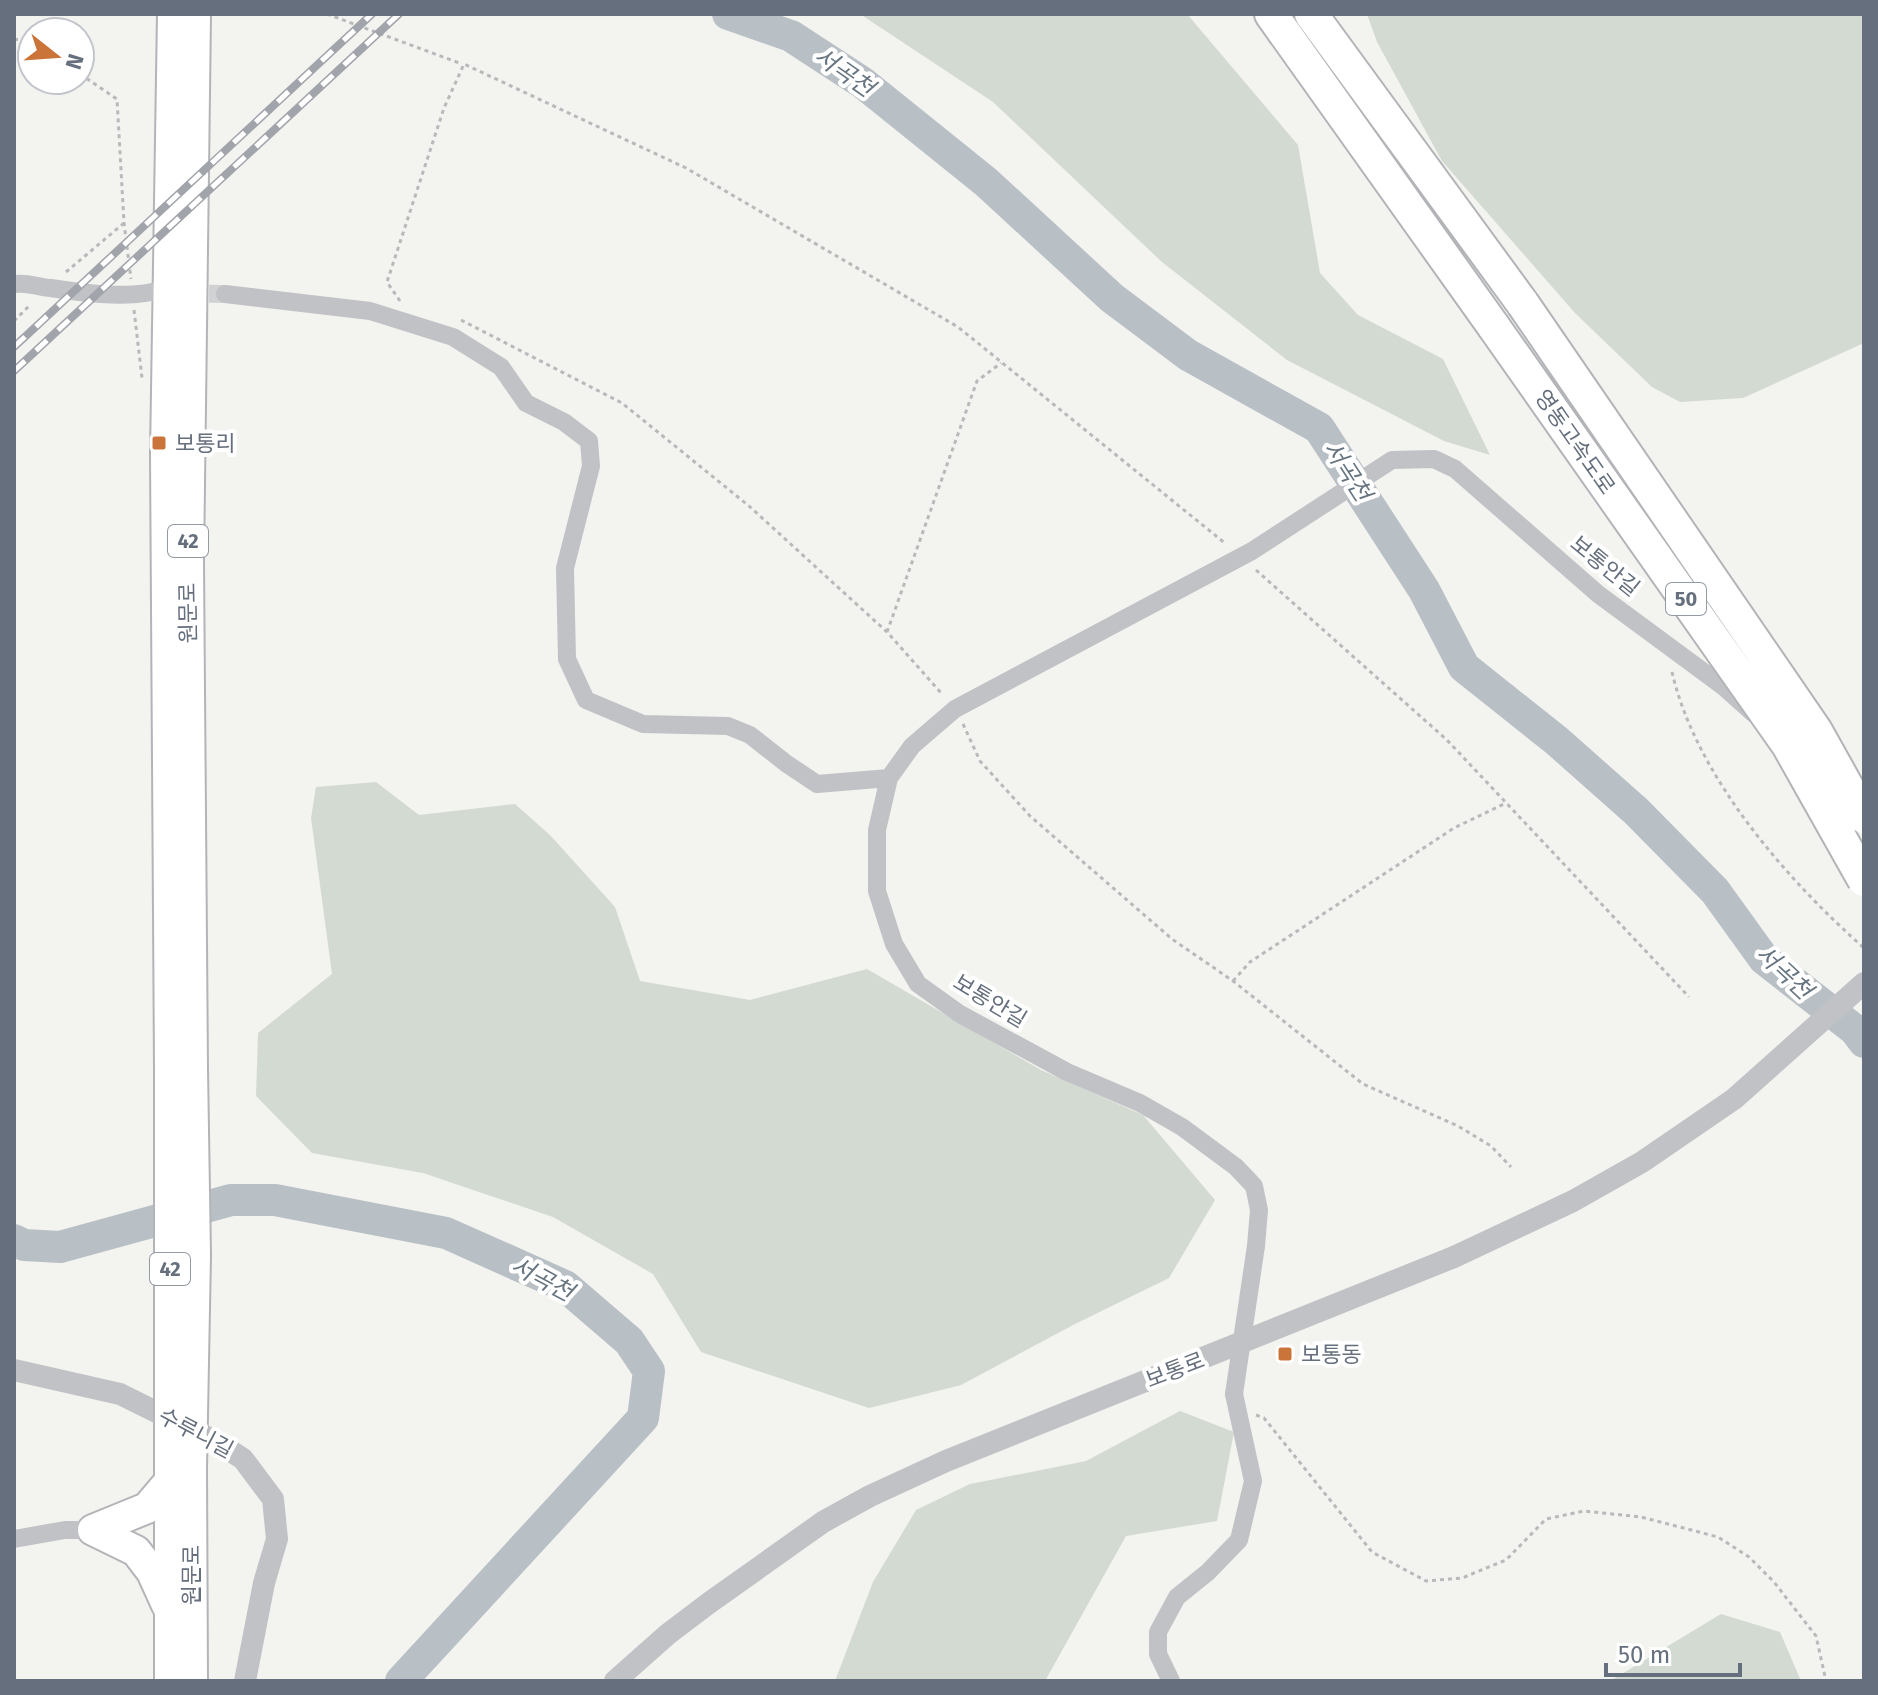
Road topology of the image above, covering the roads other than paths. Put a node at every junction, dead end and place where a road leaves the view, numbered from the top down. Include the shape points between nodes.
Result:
1 (173, 14) edge
2 (195, 14) edge
3 (1271, 14) edge
4 (1311, 14) edge
5 (14, 284) edge
6 (142, 294) road end
7 (225, 294) tunnel mouth
8 (1864, 770) edge
9 (889, 778) junction
10 (1864, 817) edge
11 (1864, 880) edge
12 (1864, 983) edge
13 (181, 1068) junction
14 (14, 1370) edge
15 (177, 1473) junction
16 (93, 1530) junction
17 (180, 1533) junction
18 (14, 1539) edge
19 (170, 1610) junction
20 (170, 1681) edge
21 (192, 1681) edge
22 (245, 1681) edge
23 (615, 1681) edge
24 (1171, 1681) edge

1 - 13 highway, 원문로 / 42 via 166,454
2 - 13 highway, 원문로 / 42
3 - 11 highway, 영동고속도로 / 50, bridge via 1788,745
4 - 10 highway, 영동고속도로 / 50, bridge via 1523,304 1816,731
5 - 6 street
7 - 9 street via 370,311 453,337 501,367 526,403 589,441 591,466 565,568 567,659 586,700 643,724 728,726 750,735 817,784
8 - 9 street, 보통안길 via 1810,764 1724,687 1598,594 1455,469 1434,459 1392,460 1252,551 955,709 912,746
9 - 24 street, 보통안길, bridge via 877,830 877,891 894,944 918,984 960,1014 1054,1065 1182,1127 1254,1186 1259,1210 1256,1246 1236,1401 1253,1481 1239,1540 1177,1597 1158,1632 1158,1654
12 - 23 street, 보통로 via 1751,1085 1642,1162 1521,1227 870,1496 720,1594
13 - 15 highway, 42, bridge via 195,1255
14 - 22 street, 수루니길 via 120,1394 217,1442 243,1459 273,1499 277,1539
15 - 16 highway via 147,1508
15 - 17 highway, 원문로 / 42
16 - 17 highway
16 - 18 street
16 - 19 highway via 136,1551
17 - 19 highway, 원문로 / 42
17 - 21 highway, 원문로 / 42
19 - 20 highway, 원문로 / 42

